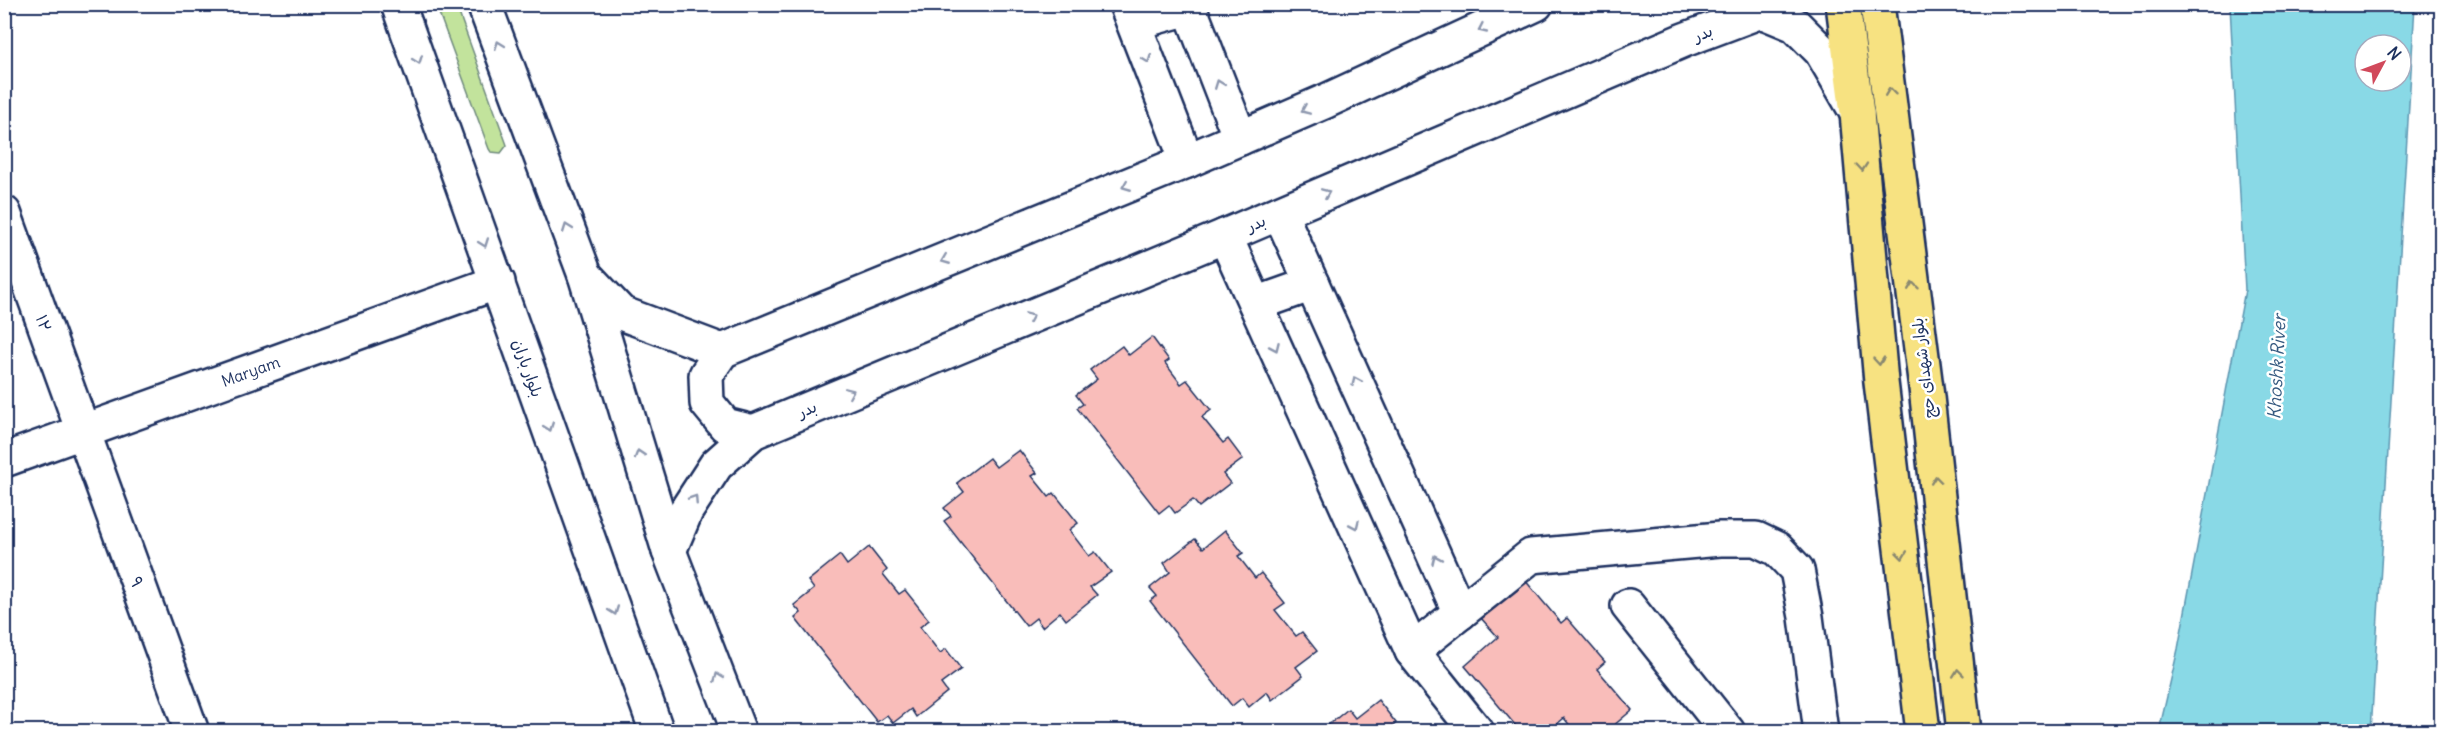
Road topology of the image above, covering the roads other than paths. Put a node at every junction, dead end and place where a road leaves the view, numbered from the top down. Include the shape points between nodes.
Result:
1 (398, 4) edge
2 (484, 4) edge
3 (1536, 4) edge
4 (1843, 4) edge
5 (1877, 4) edge
6 (1188, 6) edge
7 (1764, 8) edge
8 (1130, 14) edge
9 (1857, 113) junction
10 (1240, 138) junction
11 (1187, 161) junction
12 (4, 213) edge
13 (1280, 213) junction
14 (1225, 236) junction
15 (585, 275) junction
16 (498, 282) junction
17 (1312, 284) junction
18 (1256, 304) junction
19 (722, 351) junction
20 (83, 432) junction
21 (753, 432) junction
22 (4, 460) edge
23 (669, 551) junction
24 (1628, 606) dead end
25 (1460, 613) junction
26 (1412, 651) junction
27 (192, 732) edge
28 (657, 732) edge
29 (739, 732) edge
30 (1477, 732) edge
31 (1728, 732) edge
32 (1821, 732) edge
33 (1923, 732) edge
34 (1964, 732) edge

1 -> 16 street, بلوار باران
15 -> 2 street
3 -> 10 street
4 - 9 main road
34 -> 5 main road, بلوار شهدای حج
6 - 8 street
10 -> 6 street
7 - 9 street, بدر via 1795,25 1821,51
13 -> 7 street, بدر
8 -> 11 street
9 -> 33 main road via 1881,382
10 - 11 street
11 -> 19 street
12 - 20 street, ۱۲
13 - 14 street, بدر
13 - 17 street
14 - 18 street
21 -> 14 street, بدر
15 - 19 street via 621,313
23 -> 15 street
16 - 20 street, Maryam
16 -> 28 street, بلوار باران
17 - 18 street
25 -> 17 street
18 -> 26 street
19 - 21 street via 706,375 707,403 726,425
20 - 22 street, Maryam
20 - 27 street, ۹
23 -> 21 street, بدر via 686,511 716,465
29 -> 23 street
24 - 31 street
25 - 26 street
25 - 32 street via 1531,556 1756,539 1777,549 1797,570
26 - 30 street

